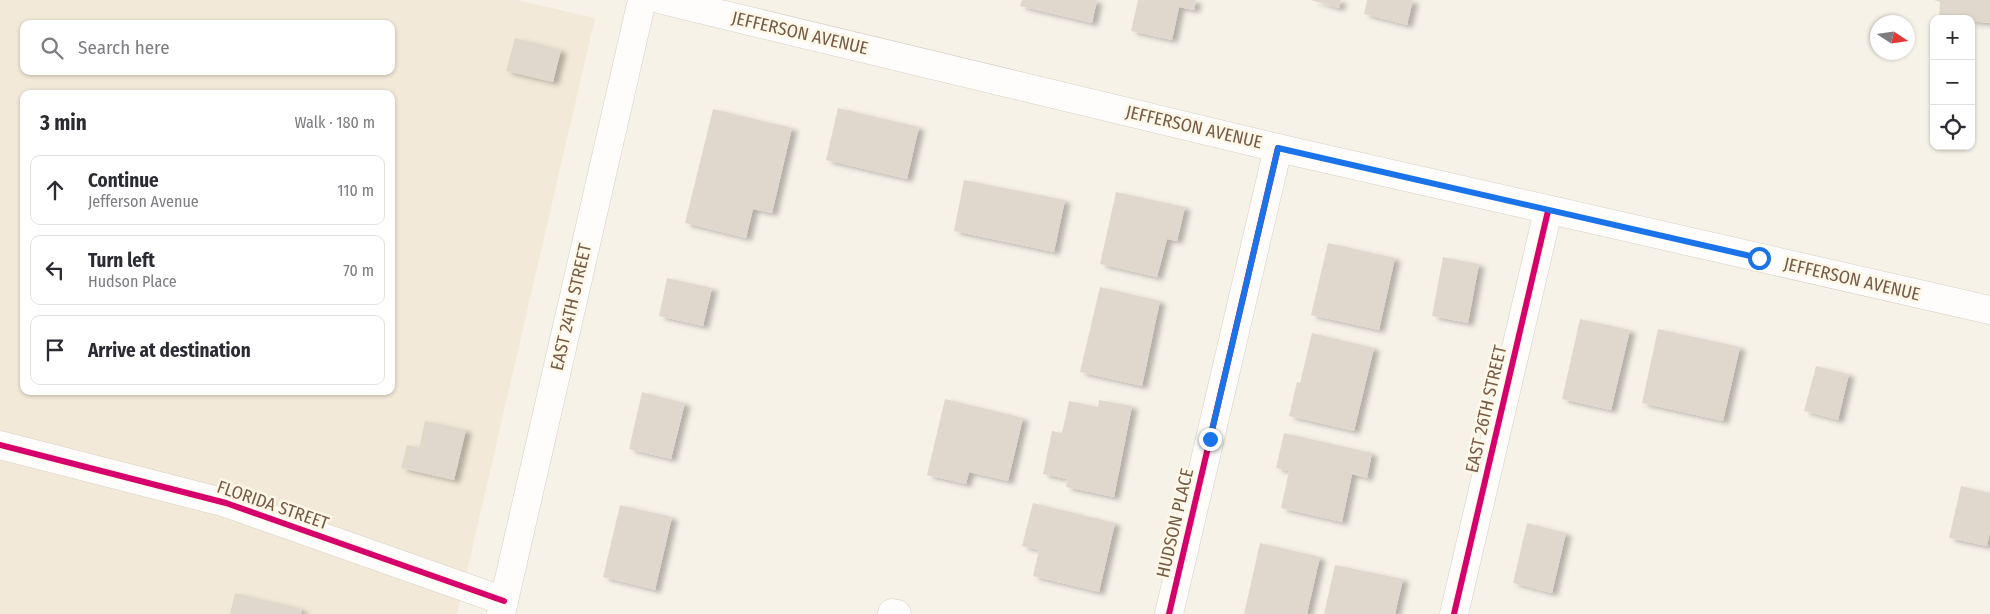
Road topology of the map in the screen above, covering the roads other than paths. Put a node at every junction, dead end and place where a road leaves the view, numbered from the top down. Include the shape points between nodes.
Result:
1 (642, 0) edge
2 (662, 0) edge
3 (1278, 148) junction
4 (1548, 210) junction
5 (1990, 310) edge
6 (0, 445) edge
7 (502, 608) edge
8 (1169, 614) edge
9 (1454, 614) edge

1 - 7 main road, EAST 24TH STREET
2 - 3 main road, JEFFERSON AVENUE
3 - 4 main road, JEFFERSON AVENUE
3 - 8 main road, HUDSON PLACE
4 - 5 main road, JEFFERSON AVENUE
4 - 9 main road, EAST 26TH STREET
6 - 7 main road, FLORIDA STREET via 226,503

